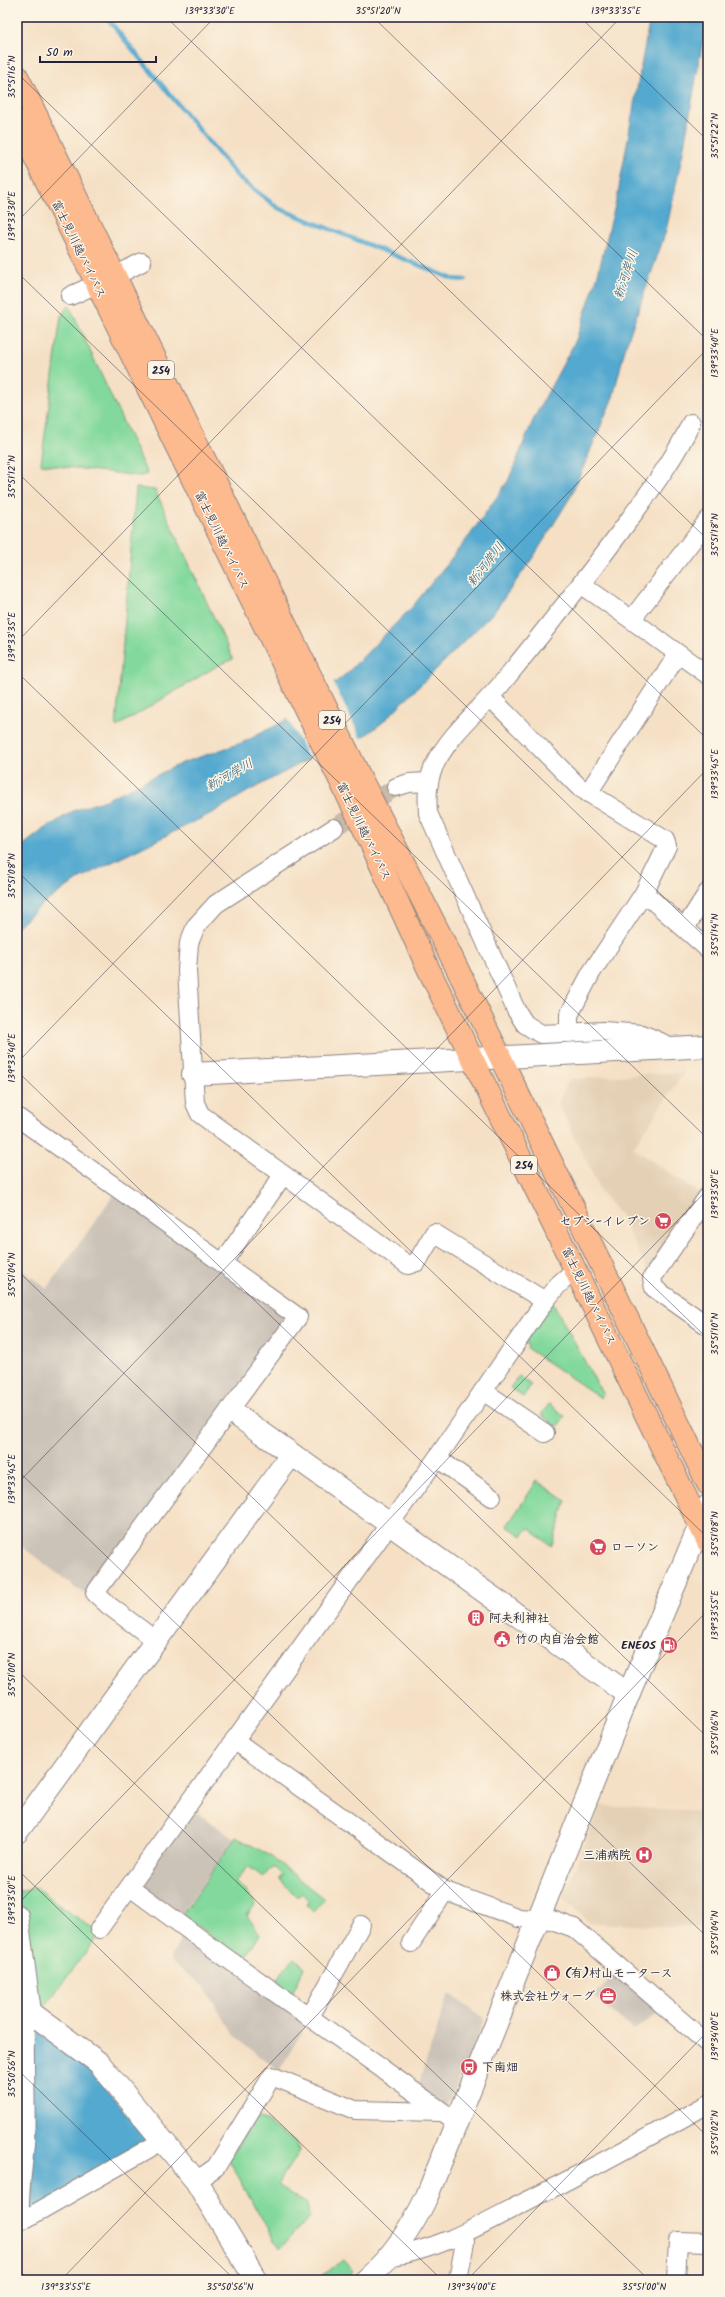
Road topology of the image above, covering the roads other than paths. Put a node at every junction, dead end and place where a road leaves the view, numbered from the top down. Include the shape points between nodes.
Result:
1 (17, 76) edge
2 (17, 121) edge
3 (142, 262) dead end
4 (106, 280) junction
5 (70, 296) dead end
6 (691, 423) dead end
7 (708, 520) edge
8 (582, 585) junction
9 (632, 619) junction
10 (678, 654) junction
11 (708, 674) edge
12 (490, 697) junction
13 (352, 782) junction
14 (428, 782) junction
15 (396, 787) tunnel mouth
16 (588, 793) junction
17 (334, 828) tunnel mouth
18 (708, 892) edge
19 (644, 893) junction
20 (685, 928) junction
21 (708, 949) edge
22 (569, 1033) junction
23 (708, 1046) edge
24 (676, 1048) junction
25 (502, 1059) junction
26 (473, 1060) junction
27 (193, 1074) junction
28 (17, 1117) edge
29 (283, 1175) junction
30 (708, 1196) edge
31 (222, 1264) junction
32 (576, 1269) junction
33 (545, 1301) junction
34 (708, 1326) edge
35 (483, 1391) junction
36 (230, 1411) junction
37 (545, 1433) dead end
38 (291, 1455) junction
39 (437, 1458) junction
40 (708, 1484) edge
41 (492, 1497) dead end
42 (388, 1524) junction
43 (705, 1524) edge
44 (155, 1640) junction
45 (629, 1693) junction
46 (234, 1740) junction
47 (17, 1832) edge
48 (130, 1887) junction
49 (445, 1891) junction
50 (17, 1916) edge
51 (539, 1920) junction
52 (361, 1925) dead end
53 (99, 1929) dead end
54 (411, 1943) dead end
55 (30, 2012) junction
56 (310, 2017) junction
57 (708, 2044) edge
58 (708, 2104) edge
59 (449, 2117) junction
60 (164, 2140) junction
61 (196, 2181) junction
62 (463, 2234) junction
63 (708, 2242) edge
64 (391, 2256) junction
65 (256, 2280) edge
66 (366, 2280) edge
67 (458, 2280) edge
68 (676, 2280) edge

1 - 4 highway, 富士見川越バイパス / 254
2 - 4 highway, 富士見川越バイパス / 254
3 - 4 street
4 - 5 street
4 - 13 highway, 富士見川越バイパス / 254
6 - 8 street via 671,461
7 - 9 street
8 - 9 street
8 - 12 street
9 - 10 street via 644,631
10 - 11 street
10 - 16 street
12 - 14 street via 450,738
12 - 16 street via 579,787
13 - 25 highway, 富士見川越バイパス / 254
13 - 26 highway, 富士見川越バイパス / 254
14 - 15 street
14 - 22 street via 428,813 516,1010 525,1024 541,1034
16 - 19 street via 665,840 667,846
17 - 27 street via 216,904 196,926 189,943 187,970
18 - 20 street
19 - 20 street
19 - 22 street via 591,973 569,1015
20 - 21 street
22 - 24 street via 604,1031 642,1034
23 - 24 street
24 - 25 street
25 - 26 street
25 - 40 highway, 富士見川越バイパス / 254
26 - 27 street via 440,1059
26 - 32 highway, 富士見川越バイパス / 254
27 - 29 street via 195,1103 200,1114
28 - 31 street
29 - 31 street
29 - 33 street via 408,1265 417,1262 434,1233
30 - 34 street via 652,1278 654,1288
31 - 36 street via 298,1317
32 - 33 street
32 - 43 highway, 富士見川越バイパス / 254
33 - 35 street
35 - 37 street
35 - 39 street
36 - 38 street
36 - 44 street via 94,1593
38 - 42 street
38 - 44 street
39 - 41 street
39 - 42 street
42 - 45 street
42 - 46 street
43 - 45 street
44 - 47 street
45 - 51 street
46 - 48 street
46 - 49 street
48 - 53 street
48 - 56 street
49 - 51 street via 519,1918
49 - 54 street
50 - 55 street
51 - 57 street via 552,1920 574,1928
51 - 59 street
52 - 56 street
55 - 60 street via 99,2063
55 - 60 street via 25,2025 26,2130 19,2212 21,2220
56 - 59 street
58 - 62 street via 616,2156
59 - 61 street via 356,2110 272,2076 216,2167
59 - 64 street via 418,2216
60 - 61 street
61 - 65 street
62 - 64 street via 407,2254
62 - 67 street via 465,2242
63 - 68 street via 678,2241
64 - 66 street

